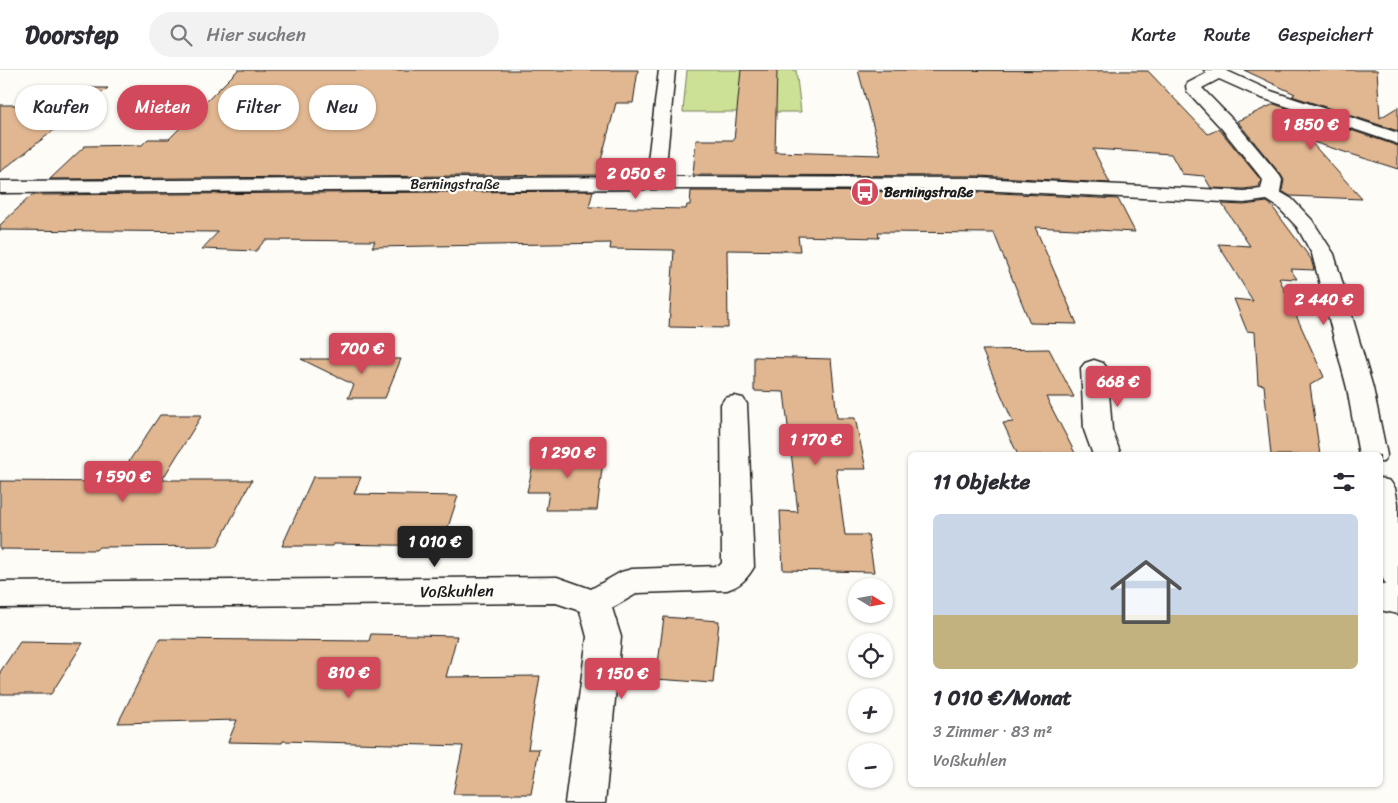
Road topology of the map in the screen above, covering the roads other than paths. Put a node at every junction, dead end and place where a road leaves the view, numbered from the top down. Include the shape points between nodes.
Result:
1 (668, 70) edge
2 (1215, 72) edge
3 (1398, 138) edge
4 (655, 183) junction
5 (0, 187) edge
6 (1270, 194) junction
7 (1094, 368) dead end
8 (734, 404) dead end
9 (1106, 452) edge
10 (1372, 452) edge
11 (1383, 503) edge
12 (1398, 577) edge
13 (0, 595) edge
14 (1383, 598) edge
15 (1398, 601) edge
16 (594, 603) junction
17 (585, 803) edge

1 - 4 street
2 - 3 street via 1265,94
2 - 6 street via 1194,86 1194,90 1273,180
4 - 5 street, Berningstraße
4 - 6 street, Berningstraße via 979,184 1244,197
6 - 10 street via 1305,224 1323,254 1360,388
7 - 9 street via 1098,430
8 - 16 street via 738,567 727,578 632,581
11 - 12 street
13 - 16 street, Voßkuhlen via 557,590
14 - 15 street
16 - 17 street via 604,637

